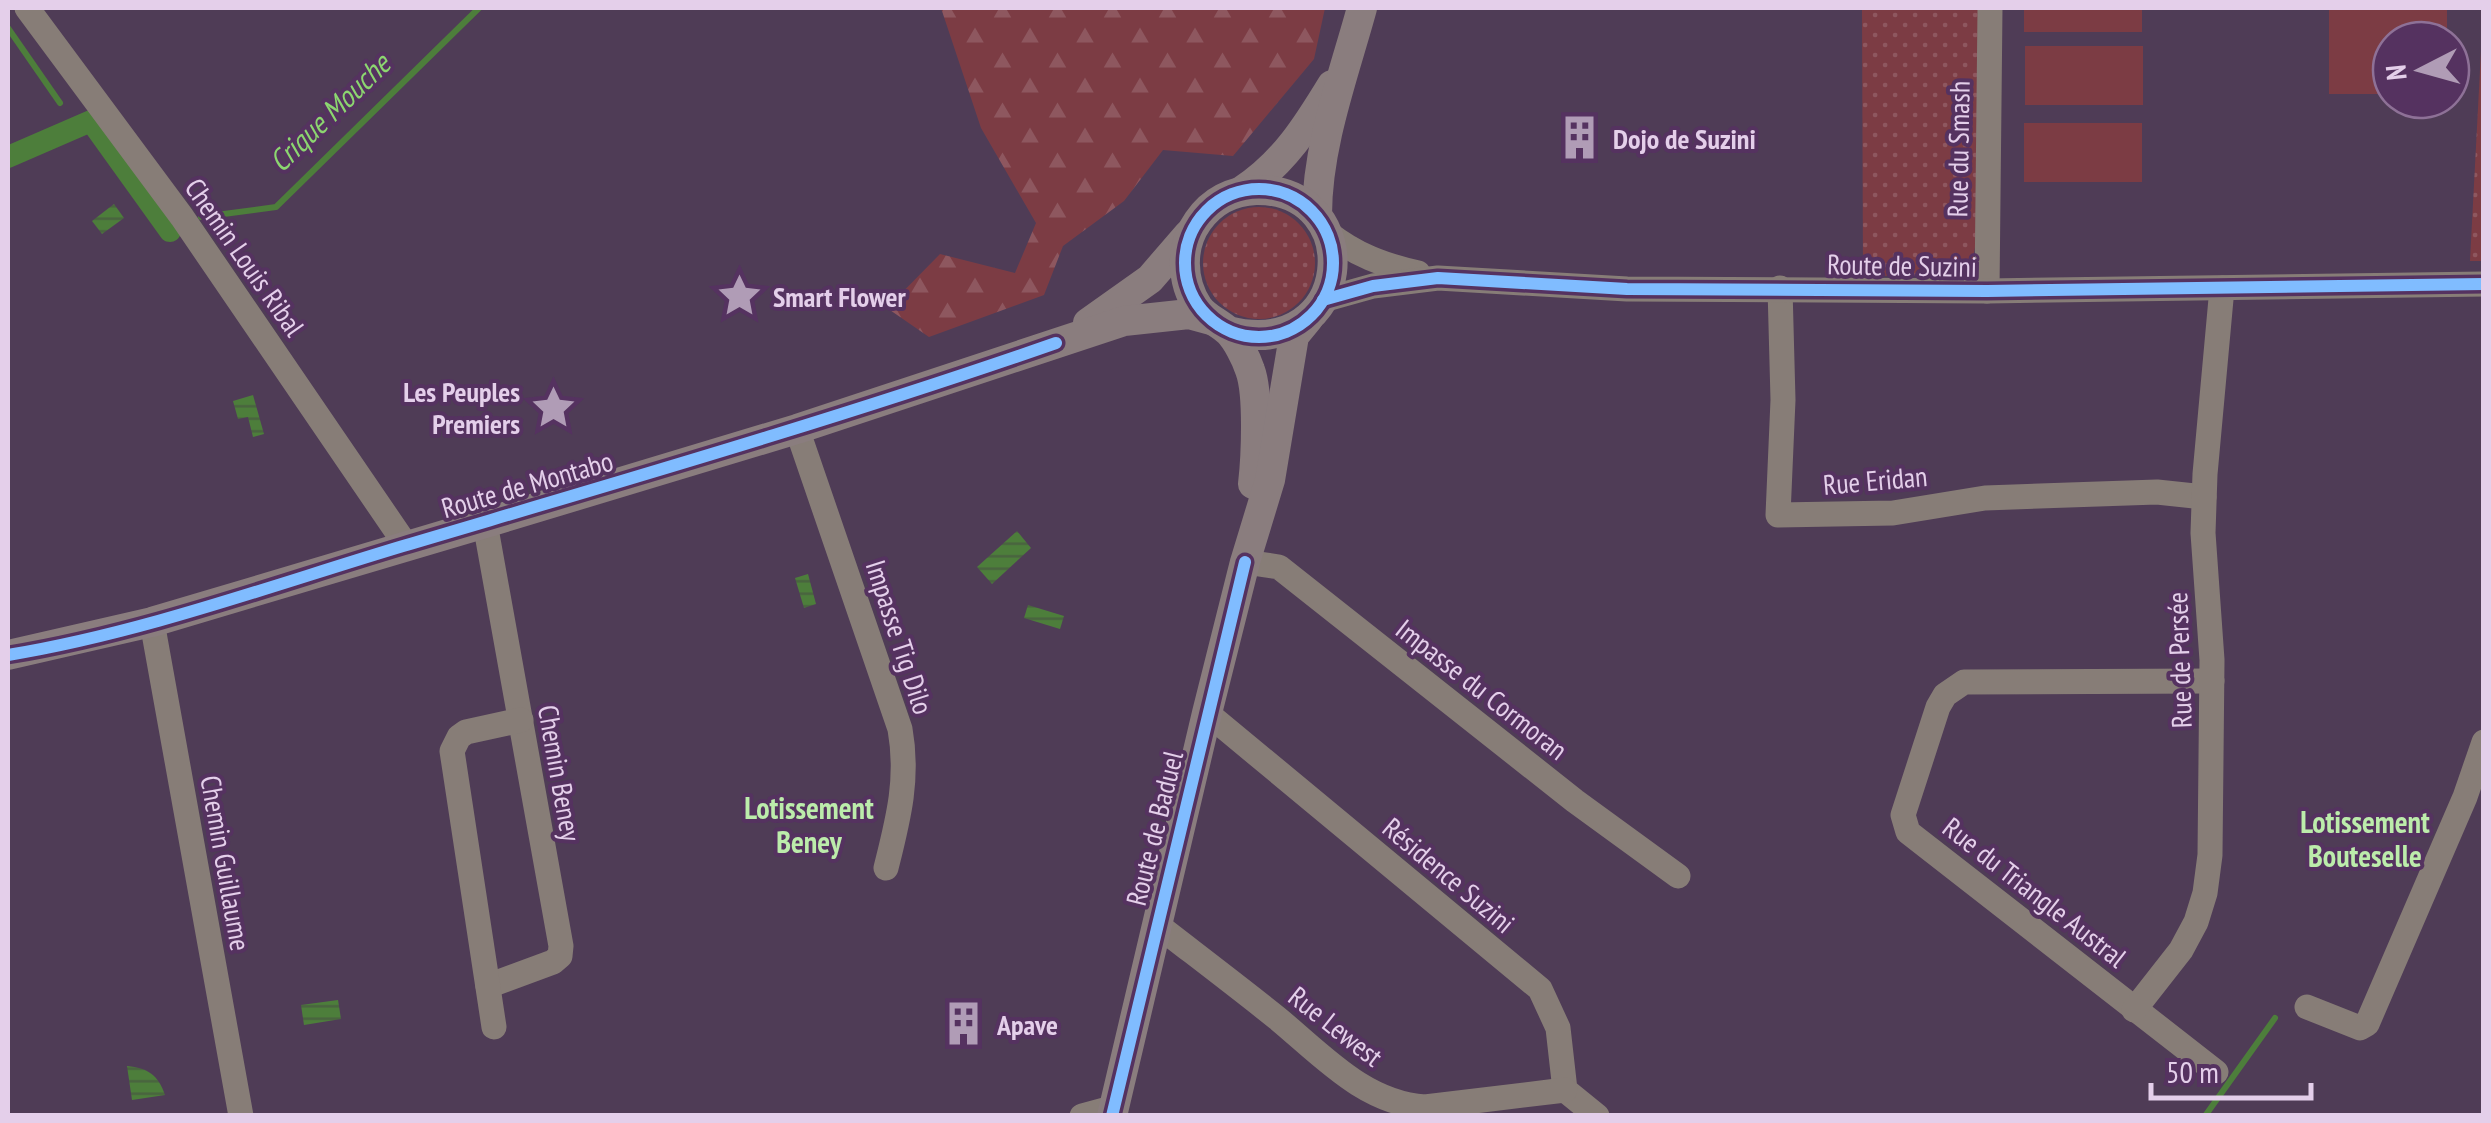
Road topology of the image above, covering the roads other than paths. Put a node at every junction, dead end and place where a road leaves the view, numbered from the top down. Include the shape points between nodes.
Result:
1 (27, 8) edge
2 (1362, 8) edge
3 (1990, 8) edge
4 (1349, 56) junction
5 (1243, 190) junction
6 (1322, 224) junction
7 (1191, 231) junction
8 (1438, 278) junction
9 (2484, 284) edge
10 (1780, 288) junction
11 (2222, 288) junction
12 (1986, 291) junction
13 (1316, 310) junction
14 (1220, 326) junction
15 (1056, 343) junction
16 (798, 429) junction
17 (2204, 497) junction
18 (485, 523) junction
19 (406, 545) junction
20 (1245, 562) junction
21 (152, 622) junction
22 (8, 655) edge
23 (2212, 681) junction
24 (1207, 713) junction
25 (521, 720) junction
26 (2484, 742) edge
27 (886, 868) dead end
28 (1678, 876) dead end
29 (1156, 924) junction
30 (488, 986) junction
31 (2307, 1007) dead end
32 (2134, 1010) junction
33 (494, 1027) dead end
34 (2216, 1072) dead end
35 (1564, 1090) junction
36 (1114, 1113) edge
37 (240, 1116) edge
38 (1082, 1116) edge
39 (1597, 1116) edge

1 - 19 street, Chemin Louis Ribal via 182,217
2 - 4 main road
3 - 12 street, Rue du Smash
4 - 5 main road via 1284,157
4 - 6 main road via 1320,172
5 - 6 main road via 1294,196
5 - 7 main road via 1222,198
6 - 8 street, Route de Suzini via 1351,252
6 - 13 main road via 1333,274
7 - 14 main road via 1187,284
7 - 15 main road, Route de Montabo via 1150,280
8 - 10 street, Route de Suzini via 1626,289
8 - 13 street, Route de Suzini via 1373,286
9 - 11 street, Route de Suzini
10 - 12 street, Route de Suzini
10 - 17 street, Rue Eridan via 1778,515 1893,513 1985,498 2157,492
11 - 12 street, Route de Suzini
11 - 17 street, Rue de Persée
13 - 14 main road via 1278,335 1254,338
13 - 20 main road, Route de Baduel via 1294,336 1270,480
14 - 15 main road, Route de Montabo via 1189,314 1149,316
14 - 20 main road, Route de Baduel via 1252,374 1255,461
15 - 16 main road, Route de Montabo
16 - 18 main road, Route de Montabo
16 - 27 street, Impasse Tig Dilo via 900,729 904,798
17 - 23 street, Rue de Persée
18 - 19 main road, Route de Montabo
18 - 25 street, Chemin Beney
19 - 21 main road, Route de Montabo
20 - 24 main road, Route de Baduel
20 - 28 street, Impasse du Cormoran via 1279,567
21 - 22 main road, Route de Montabo
21 - 37 street, Chemin Guillaume
23 - 32 street, Rue de Persée via 2205,893 2181,950
23 - 32 street, Rue du Triangle Austral via 1964,682 1938,707 1902,815 1908,832
24 - 29 main road, Route de Baduel
24 - 35 street, Résidence Suzini via 1540,990 1558,1028
25 - 30 street, Chemin Beney via 560,956
25 - 30 street via 466,732 452,751
26 - 31 street via 2367,1024 2360,1028
29 - 35 street, Rue Lewest via 1378,1096 1426,1107
29 - 36 main road, Route de Baduel
30 - 33 street
32 - 34 street, Rue du Triangle Austral
35 - 39 street
36 - 38 street

